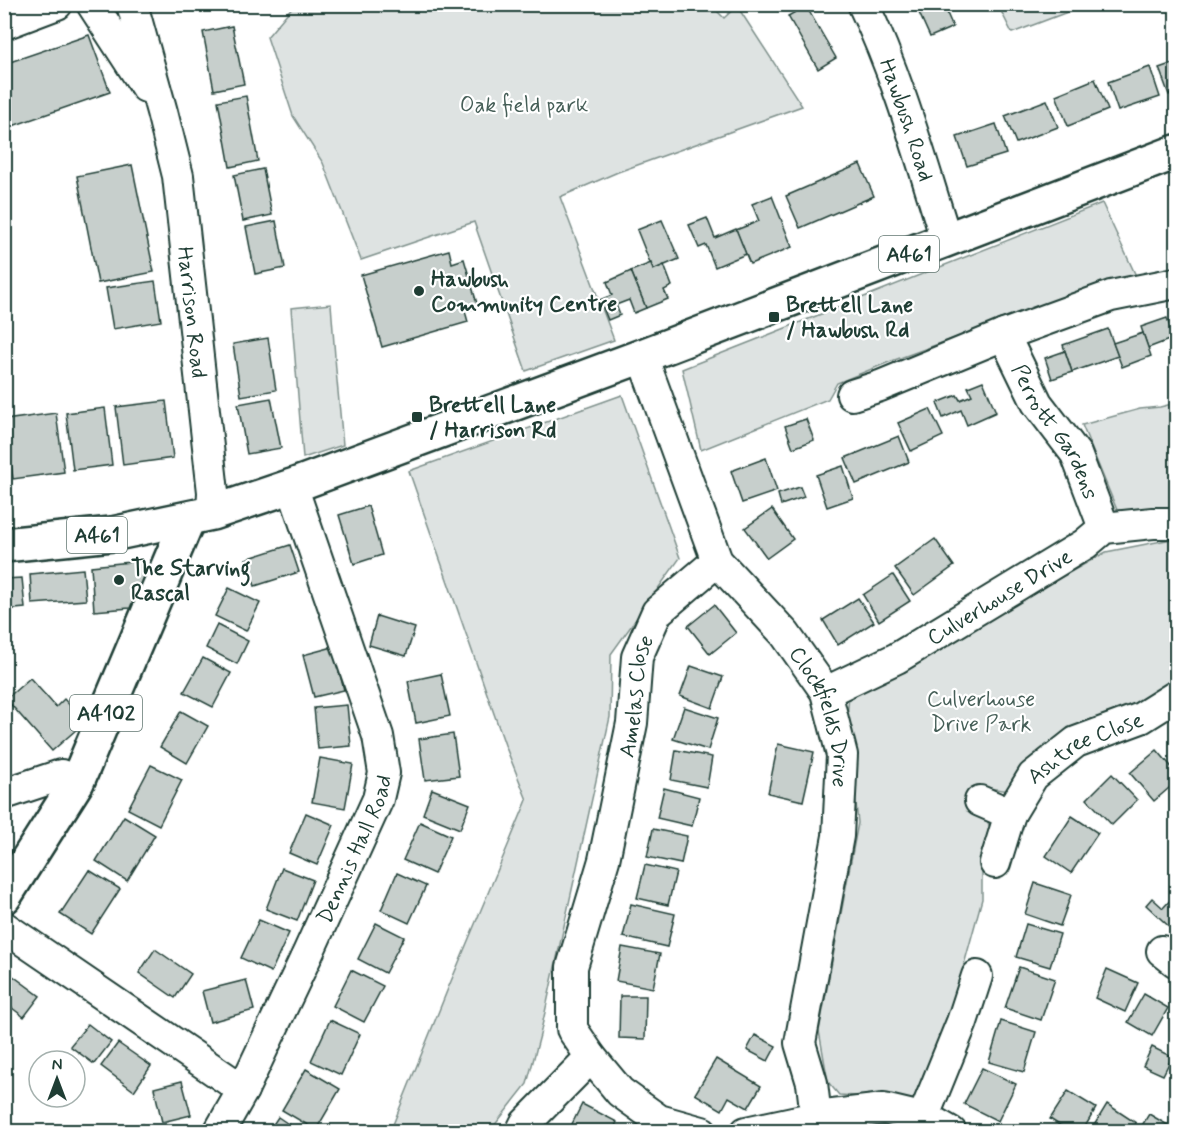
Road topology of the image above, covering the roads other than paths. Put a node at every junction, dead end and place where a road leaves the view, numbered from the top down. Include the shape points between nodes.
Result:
1 (57, 4) edge
2 (92, 4) edge
3 (132, 4) edge
4 (863, 4) edge
5 (4, 24) edge
6 (162, 112) junction
7 (1176, 152) edge
8 (946, 239) junction
9 (1176, 283) edge
10 (1004, 335) junction
11 (642, 356) junction
12 (852, 395) dead end
13 (292, 486) junction
14 (200, 516) junction
15 (1176, 523) edge
16 (1104, 528) junction
17 (4, 545) edge
18 (717, 561) junction
19 (826, 692) junction
20 (1176, 696) edge
21 (77, 782) junction
22 (4, 794) edge
23 (980, 801) dead end
24 (1010, 814) junction
25 (995, 863) dead end
26 (4, 897) edge
27 (4, 927) edge
28 (977, 976) dead end
29 (591, 1057) junction
30 (243, 1090) junction
31 (816, 1117) junction
32 (923, 1118) junction
33 (219, 1131) edge
34 (521, 1131) edge
35 (702, 1131) edge
36 (746, 1131) edge
37 (951, 1131) edge

1 - 5 street
2 - 6 street, Harrison Road
3 - 6 street, Harrison Road
4 - 8 street, Hawbush Road via 911,126
6 - 14 street, Harrison Road via 178,176 213,492
7 - 8 main road, A461
8 - 11 main road, A461
9 - 10 street, Perrott Gardens via 1110,296
10 - 12 street, Perrott Gardens
10 - 16 street, Perrott Gardens via 1037,403 1076,454
11 - 13 main road, A461
11 - 18 street, Clockfields Drive
13 - 14 main road, A461
13 - 30 street, Dennis Hall Road via 378,736 384,773 378,799
14 - 17 main road, A461 via 112,534
14 - 21 main road, A4102
15 - 16 street
16 - 19 street, Culverhouse Drive via 1085,544 897,658
18 - 19 street, Clockfields Drive via 784,634
18 - 29 street, Amelas Close via 657,612 636,657 632,723 604,860 572,967 572,1029
19 - 31 street, Clockfields Drive via 842,755 838,836 800,1042 812,1083
20 - 24 street, Ashtree Close via 1141,718 1076,742 1033,776
21 - 22 street via 61,775
21 - 26 main road, A4102
23 - 24 street
24 - 25 street, Ashtree Close
27 - 30 street
28 - 32 street
29 - 34 street
29 - 35 street, Amelas Close via 620,1092 659,1120
30 - 33 street, Dennis Hall Road
31 - 32 street via 884,1109
31 - 36 street
32 - 37 street

